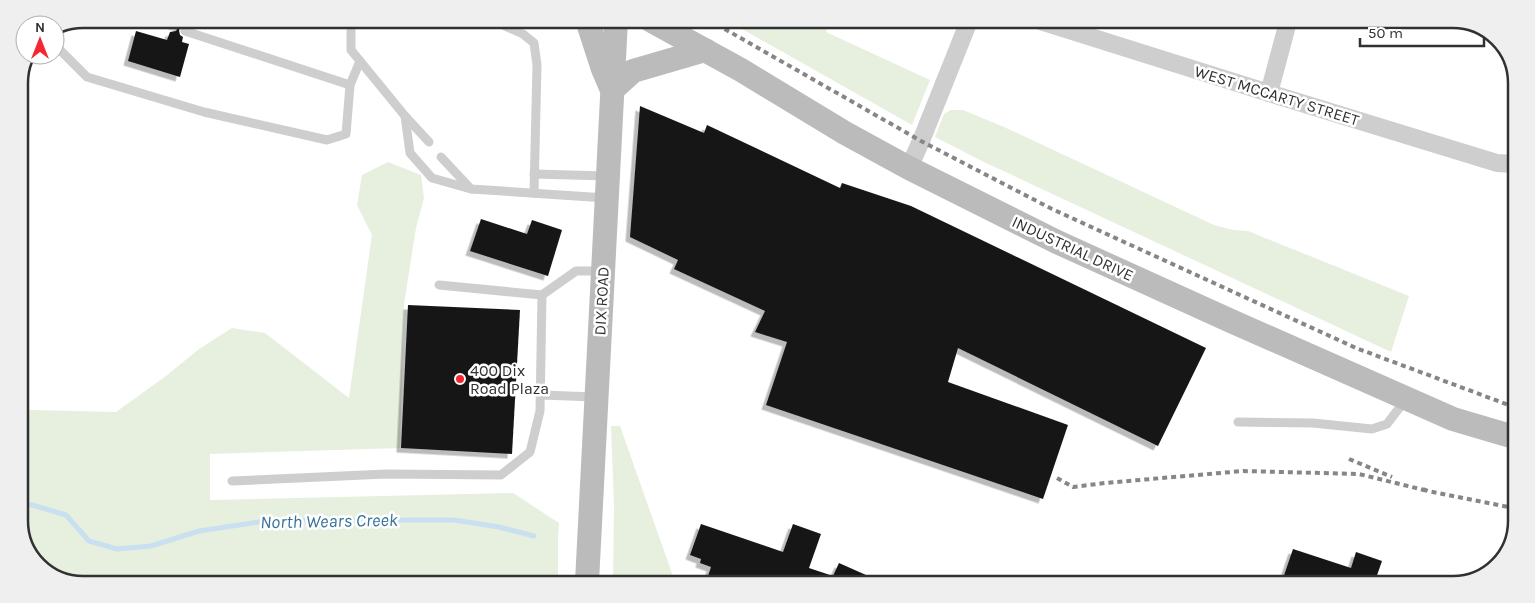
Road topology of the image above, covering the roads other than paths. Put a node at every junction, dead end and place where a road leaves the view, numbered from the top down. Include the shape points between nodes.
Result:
1 (351, 28) edge
2 (510, 28) edge
3 (590, 28) edge
4 (616, 28) edge
5 (665, 28) edge
6 (966, 28) edge
7 (1062, 28) edge
8 (1286, 28) edge
9 (185, 31) dead end
10 (705, 50) junction
11 (65, 55) edge
12 (360, 61) junction
13 (350, 85) junction
14 (612, 90) junction
15 (1269, 94) junction
16 (405, 116) junction
17 (429, 142) dead end
18 (441, 157) dead end
19 (1507, 164) edge
20 (909, 168) junction
21 (534, 174) junction
22 (607, 187) junction
23 (471, 189) junction
24 (534, 193) junction
25 (602, 271) junction
26 (439, 285) dead end
27 (542, 295) junction
28 (541, 395) junction
29 (596, 397) junction
30 (1406, 399) junction
31 (1238, 422) dead end
32 (1508, 435) edge
33 (232, 481) dead end
34 (587, 576) edge

1 - 12 lane via 351,50
2 - 21 lane via 534,43 538,65
3 - 14 main road
4 - 14 main road, DIX ROAD
5 - 10 main road, INDUSTRIAL DRIVE
6 - 20 street
7 - 15 street, WEST MCCARTY STREET
8 - 15 street
9 - 13 lane
10 - 14 main road via 633,71
10 - 20 main road, INDUSTRIAL DRIVE
11 - 13 lane via 87,77 204,112 328,140 346,134
12 - 13 lane
12 - 16 lane
14 - 22 main road, DIX ROAD
15 - 19 street, WEST MCCARTY STREET
16 - 17 lane
16 - 23 lane via 410,153 432,178
18 - 23 lane
20 - 30 main road, INDUSTRIAL DRIVE via 1066,246
21 - 22 lane
21 - 24 lane
22 - 24 lane
22 - 25 main road, DIX ROAD
23 - 24 lane
25 - 27 lane via 576,272
25 - 29 main road, DIX ROAD
26 - 27 lane
27 - 28 lane
28 - 29 lane
28 - 33 lane via 530,452 501,475 386,474
29 - 34 main road, DIX ROAD
30 - 31 lane via 1387,424 1372,429 1313,423
30 - 32 main road, INDUSTRIAL DRIVE via 1453,419

